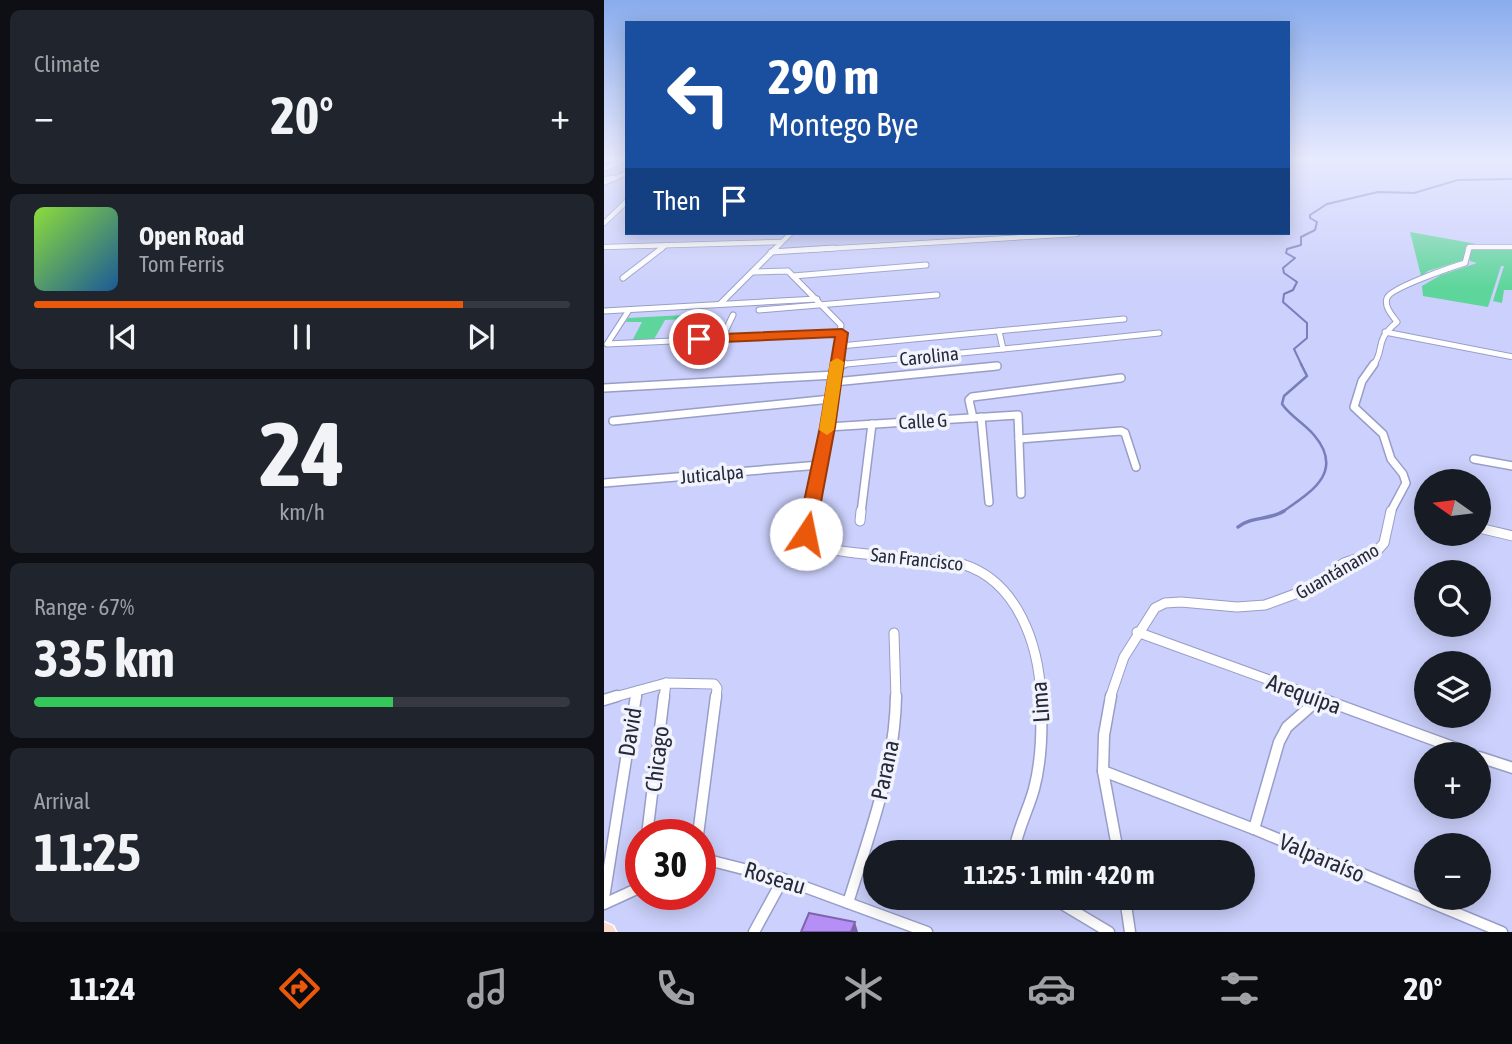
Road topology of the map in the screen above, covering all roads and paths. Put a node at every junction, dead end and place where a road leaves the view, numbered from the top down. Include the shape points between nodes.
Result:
1 (624, 208) edge
2 (604, 223) edge
3 (789, 235) edge
4 (1059, 235) edge
5 (781, 242) junction
6 (667, 245) junction
7 (604, 247) edge
8 (1512, 247) edge
9 (771, 251) junction
10 (926, 265) dead end
11 (752, 272) junction
12 (793, 276) junction
13 (623, 278) dead end
14 (937, 295) dead end
15 (817, 299) junction
16 (720, 304) junction
17 (823, 305) junction
18 (629, 310) junction
19 (759, 310) dead end
20 (604, 312) edge
21 (733, 315) dead end
22 (689, 317) dead end
23 (1124, 319) dead end
24 (999, 331) junction
25 (1385, 332) junction
26 (842, 333) junction
27 (1159, 333) dead end
28 (722, 338) junction
29 (676, 341) junction
30 (840, 346) junction
31 (1003, 349) junction
32 (1512, 357) edge
33 (836, 365) junction
34 (997, 366) dead end
35 (1121, 378) dead end
36 (834, 379) junction
37 (604, 388) edge
38 (831, 399) junction
39 (981, 417) junction
40 (973, 418) junction
41 (613, 421) dead end
42 (872, 424) junction
43 (828, 427) junction
44 (1019, 439) junction
45 (1474, 459) dead end
46 (820, 465) junction
47 (1512, 466) edge
48 (1135, 467) dead end
49 (604, 483) edge
50 (1021, 494) dead end
51 (988, 502) dead end
52 (860, 521) dead end
53 (1491, 531) edge
54 (1512, 536) edge
55 (980, 567) joint
56 (1137, 632) junction
57 (894, 633) dead end
58 (666, 683) junction
59 (637, 691) junction
60 (1319, 699) junction
61 (604, 700) edge
62 (1438, 742) edge
63 (1491, 761) edge
64 (1512, 768) edge
65 (1103, 771) junction
66 (649, 819) edge
67 (700, 819) edge
68 (1254, 829) junction
69 (1018, 840) edge
70 (1116, 840) edge
71 (716, 862) edge
72 (783, 879) junction
73 (625, 895) edge
74 (604, 898) edge
75 (848, 903) junction
76 (604, 904) edge
77 (1073, 910) edge
78 (1127, 910) edge
79 (754, 932) edge
80 (927, 932) edge
81 (1109, 932) edge
82 (1130, 932) edge
83 (1502, 932) edge

1 - 2 street
3 - 5 street
4 - 9 street
5 - 6 street
5 - 9 street
6 - 7 street
6 - 13 street
8 - 25 street, Guantánamo via 1469,247 1465,263 1391,292 1387,308 1397,322
9 - 11 street
10 - 12 street
11 - 12 street via 785,270
11 - 16 street
12 - 15 street
14 - 17 street
15 - 16 street
15 - 17 street
16 - 18 street
17 - 19 street
17 - 26 street via 841,325
18 - 20 street
18 - 29 street via 607,344
21 - 28 street
22 - 29 street
23 - 24 street
24 - 30 street
24 - 31 street
25 - 32 street
25 - 56 street, Guantánamo via 1379,358 1362,382 1354,407 1383,434 1406,483 1392,507 1384,543 1376,552 1344,564 1290,598 1237,607 1165,603 1155,608
26 - 28 street
26 - 30 street, San Francisco
27 - 31 street, Carolina
28 - 29 street
30 - 33 street, San Francisco
31 - 33 street, Carolina
33 - 36 street, San Francisco
34 - 36 street
35 - 40 street via 978,395 970,400
36 - 37 street
36 - 38 street, San Francisco
38 - 41 street
38 - 43 street, San Francisco
39 - 40 street, Calle G
39 - 44 street, Calle G via 1018,415
39 - 51 street
40 - 42 street, Calle G
42 - 43 street, Calle G
42 - 52 street
43 - 46 street, San Francisco
44 - 48 street via 1121,431
44 - 50 street
45 - 47 street
46 - 49 street, Juticalpa
46 - 55 street, San Francisco via 806,534 812,541 839,551
53 - 54 street
55 - 69 street, Lima via 1008,594 1023,617 1037,668 1043,720 1035,787
56 - 60 street, Arequipa
56 - 65 street, Guantánamo via 1111,695
57 - 75 street, Parana via 896,710 891,752
58 - 59 street
58 - 66 street, Chicago
58 - 67 street via 714,684 717,688
59 - 61 street
59 - 74 street, David
60 - 62 street, Arequipa
60 - 68 street via 1287,727
63 - 64 street
65 - 68 street, Valparaíso
65 - 70 street, Guantánamo
68 - 83 street, Valparaíso
71 - 72 street, Roseau
72 - 75 street, Roseau
72 - 79 street
73 - 76 street
75 - 80 street, Roseau
77 - 81 street
78 - 82 street

